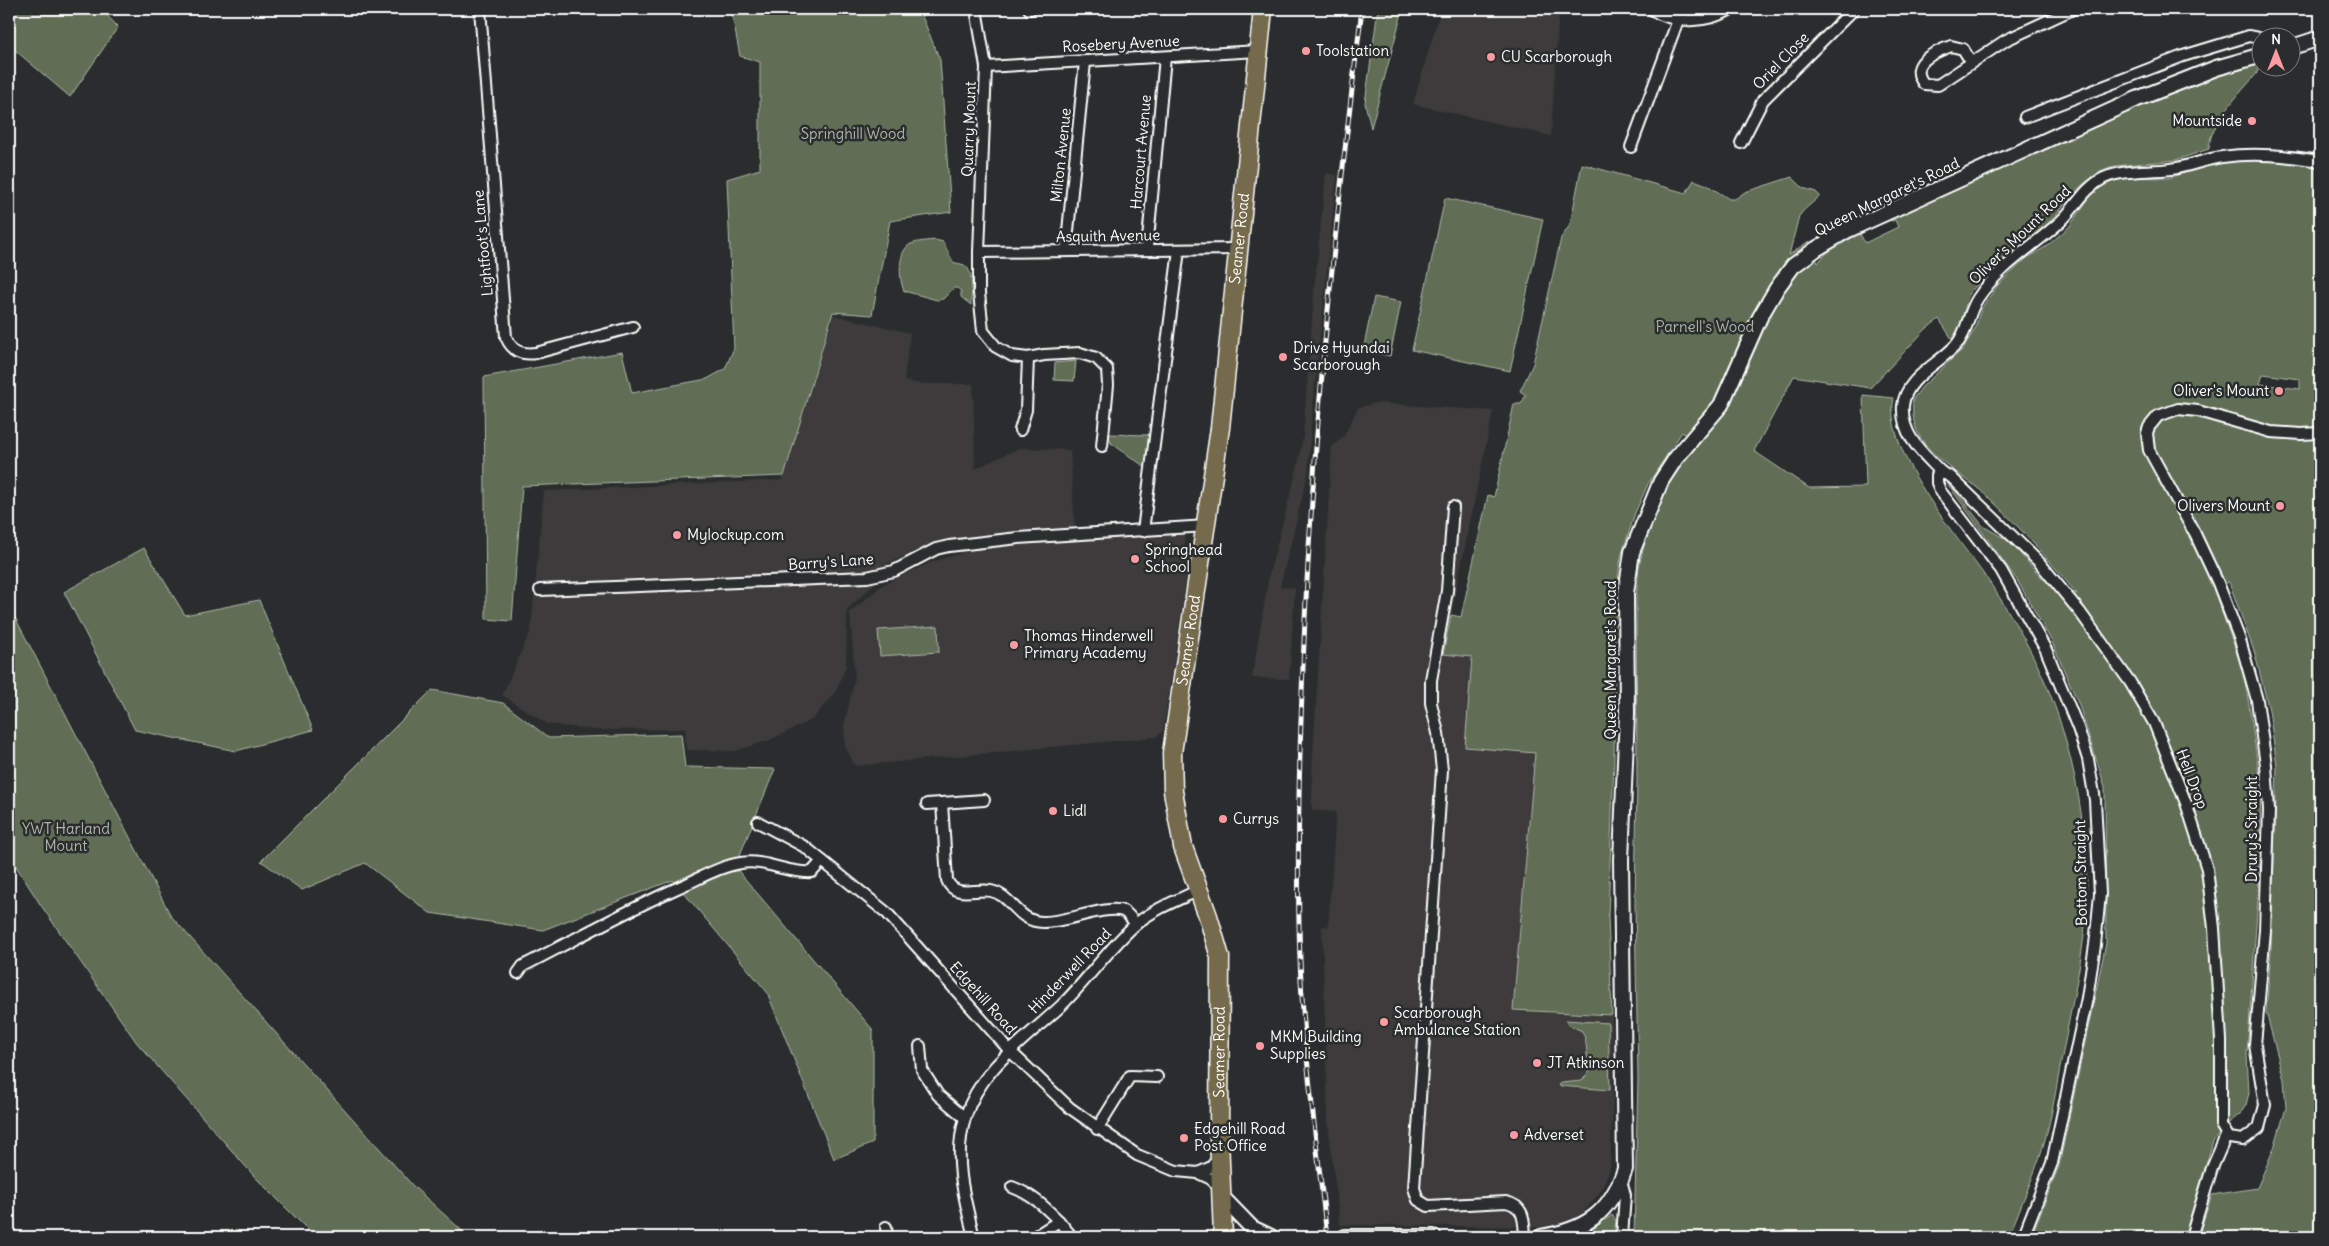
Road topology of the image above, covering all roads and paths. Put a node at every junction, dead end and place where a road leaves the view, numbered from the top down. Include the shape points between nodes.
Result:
1 (480, 9) edge
2 (976, 9) edge
3 (1263, 9) edge
4 (1650, 9) edge
5 (1732, 9) edge
6 (1854, 9) edge
7 (2072, 9) edge
8 (1678, 20) junction
9 (2252, 36) edge
10 (2320, 38) edge
11 (2302, 44) edge
12 (1258, 51) junction
13 (1165, 57) junction
14 (2252, 58) edge
15 (1086, 62) junction
16 (1971, 62) junction
17 (986, 67) junction
18 (2026, 118) dead end
19 (1741, 143) dead end
20 (1631, 147) dead end
21 (2320, 161) edge
22 (1238, 249) junction
23 (1147, 250) junction
24 (1179, 250) junction
25 (1066, 251) junction
26 (979, 252) junction
27 (633, 327) dead end
28 (1028, 358) junction
29 (1020, 430) dead end
30 (2320, 433) edge
31 (1102, 446) dead end
32 (1942, 472) junction
33 (1453, 507) dead end
34 (1207, 526) junction
35 (1143, 531) junction
36 (2023, 547) joint
37 (540, 590) dead end
38 (984, 800) dead end
39 (927, 804) dead end
40 (942, 804) junction
41 (758, 822) dead end
42 (822, 861) junction
43 (1199, 890) junction
44 (1136, 924) junction
45 (518, 973) dead end
46 (920, 1046) dead end
47 (1010, 1051) junction
48 (1157, 1077) dead end
49 (965, 1118) junction
50 (1097, 1129) junction
51 (2226, 1136) junction
52 (1219, 1157) junction
53 (1198, 1173) junction
54 (1621, 1180) junction
55 (1012, 1187) dead end
56 (1220, 1192) junction
57 (1059, 1220) junction
58 (974, 1237) edge
59 (1034, 1237) edge
60 (1072, 1237) edge
61 (1223, 1237) edge
62 (1232, 1237) edge
63 (1271, 1237) edge
64 (1345, 1237) edge
65 (1357, 1237) edge
66 (1434, 1237) edge
67 (1525, 1237) edge
68 (1541, 1237) edge
69 (1622, 1237) edge
70 (2022, 1237) edge
71 (2191, 1237) edge

1 - 27 street, Lightfoot's Lane via 509,344 520,352 536,353
2 - 17 street, Quarry Mount
3 - 12 highway, Seamer Road
4 - 8 street
5 - 8 street via 1706,19
6 - 19 street, Oriel Close via 1763,100
7 - 16 street via 2006,40
8 - 20 street
9 - 18 street via 2182,56
10 - 11 main road
12 - 13 street, Rosebery Avenue
12 - 22 highway, Seamer Road
13 - 15 street, Rosebery Avenue
13 - 23 street, Harcourt Avenue
14 - 54 main road, Queen Margaret's Road via 2216,68 2136,100 1865,222 1816,249 1793,266 1777,288 1760,316 1721,406 1661,480 1632,552 1626,593 1627,713 1621,860 1626,1155
15 - 17 street, Rosebery Avenue
15 - 25 street, Milton Avenue
16 - 16 street via 1938,85 1924,84 1919,75 1922,61 1951,46 1963,48
17 - 26 street, Quarry Mount
21 - 32 street, Oliver's Mount Road via 2262,154 2223,156 2173,169 2122,173 2092,185 2064,218 2002,271 1978,297 1957,344 1915,381 1905,395 1903,417 1909,436
22 - 24 street, Asquith Avenue
22 - 34 highway, Seamer Road
23 - 24 street, Asquith Avenue
23 - 25 street, Asquith Avenue
24 - 35 street
25 - 26 street, Asquith Avenue
26 - 28 street, Quarry Mount via 983,331 996,347 1012,356
28 - 29 street via 1026,410
28 - 31 street via 1080,353 1096,358 1107,370
30 - 51 street, Drury's Straight via 2271,432 2198,411 2178,409 2158,416 2147,433 2149,450 2195,534 2240,640 2257,700 2267,774 2270,810 2265,930 2255,1051 2264,1096 2262,1122 2255,1133 2243,1140
32 - 36 street, Oliver's Mount Road via 1959,484
32 - 70 street, Bottom Straight via 1937,475 1938,487 2012,588 2046,650 2078,728 2092,781 2099,903 2087,998 2052,1163
33 - 67 street via 1447,591 1431,680 1431,703 1442,770 1414,1188 1418,1200 1428,1206 1515,1204 1523,1216
34 - 35 street, Barry's Lane
34 - 43 highway, Seamer Road via 1172,753 1177,819 1183,847
35 - 37 street, Barry's Lane via 1018,538 949,546 936,549 894,571 867,577
36 - 51 street, Hell Drop via 2080,612 2130,682 2154,723 2186,803 2206,869 2214,928 2221,1125
38 - 40 street
39 - 40 street
40 - 44 street via 947,880 952,888 957,891 996,892 1029,920 1061,921 1116,910 1126,913
41 - 42 street, Edgehill Road via 805,847
42 - 45 street via 812,872 802,873 758,862 721,869 664,894 523,966
42 - 47 street, Edgehill Road via 887,913
43 - 44 street, Hinderwell Road
43 - 52 highway, Seamer Road via 1216,941 1221,969
44 - 47 street, Hinderwell Road via 1062,1004
46 - 49 street via 922,1070 938,1095
47 - 49 street, Hinderwell Road via 985,1078
47 - 50 street, Edgehill Road
48 - 50 street via 1130,1076
49 - 58 street, Hinderwell Road via 959,1162 961,1188
50 - 53 street, Edgehill Road via 1136,1155 1176,1171
51 - 71 street via 2212,1168
52 - 53 street via 1211,1167
52 - 56 highway, Seamer Road
53 - 56 street, Edgehill Road via 1211,1179
54 - 68 main road, Queen Margaret's Road via 1612,1198 1584,1226
54 - 69 street via 1625,1195
55 - 57 street via 1039,1201
56 - 61 highway, Seamer Road
56 - 63 main road via 1252,1228
57 - 59 street
57 - 60 street
61 - 62 main road
64 - 65 main road
65 - 66 main road

